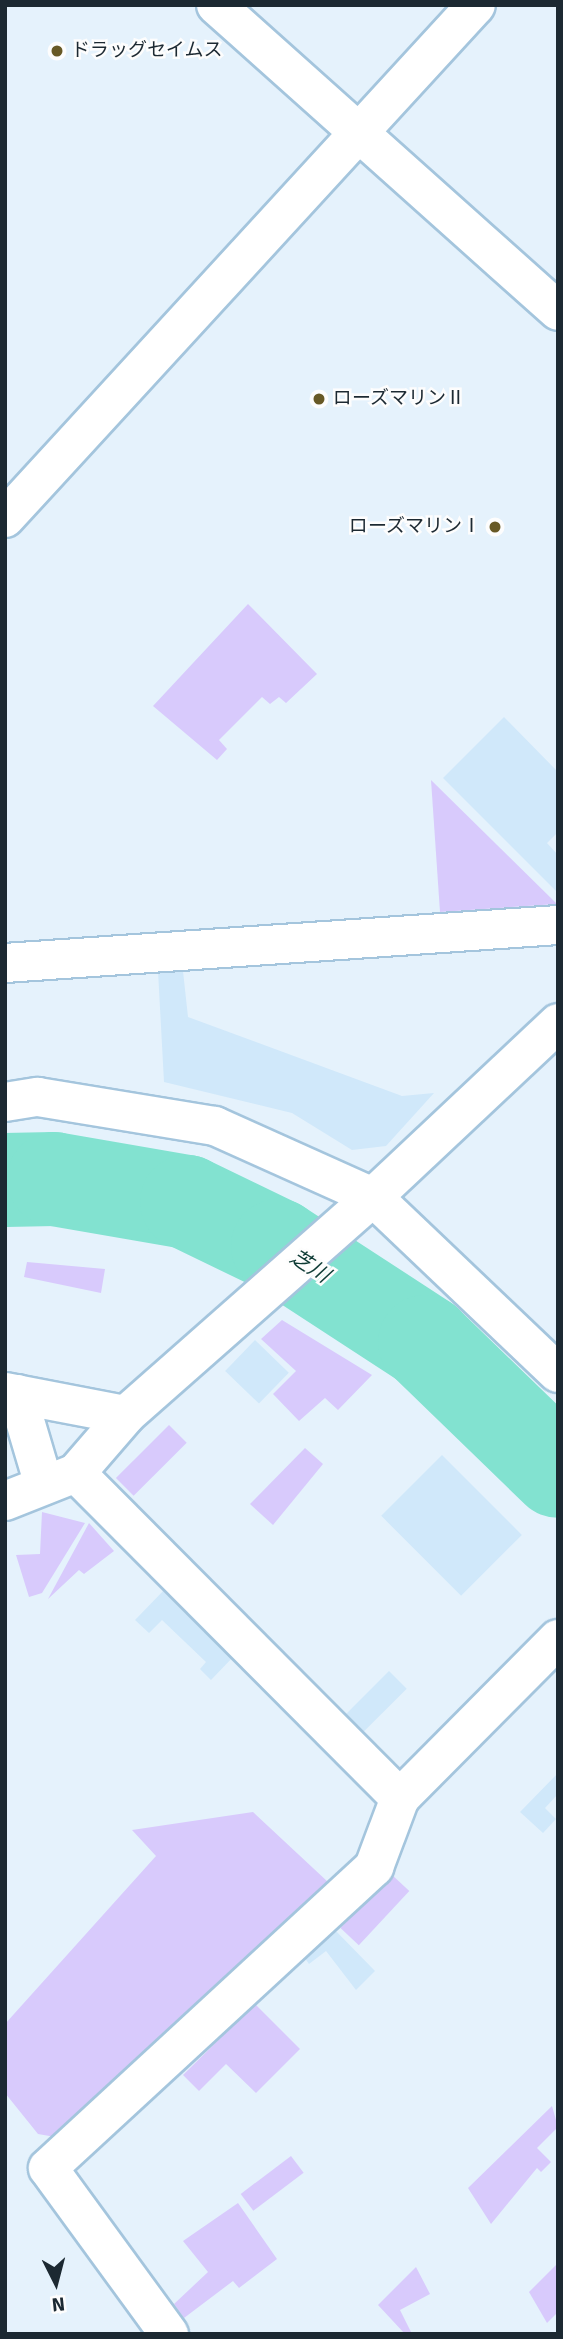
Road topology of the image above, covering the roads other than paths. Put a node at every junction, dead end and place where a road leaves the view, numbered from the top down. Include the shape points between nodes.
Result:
1 (216, 5) edge
2 (476, 5) edge
3 (360, 134) junction
4 (558, 311) edge
5 (5, 518) edge
6 (558, 925) edge
7 (5, 963) edge
8 (558, 1023) edge
9 (5, 1102) edge
10 (364, 1206) junction
11 (558, 1373) edge
12 (11, 1393) edge
13 (126, 1415) junction
14 (60, 1479) junction
15 (5, 1501) edge
16 (558, 1639) edge
17 (400, 1798) junction
18 (169, 2334) edge

1 - 3 street
2 - 3 street
3 - 4 street
3 - 5 street
6 - 7 street
8 - 10 street
9 - 10 street via 38,1097 215,1126
10 - 11 street
10 - 13 street
12 - 13 street
12 - 14 street
13 - 14 street
14 - 15 street
14 - 17 street
16 - 17 street
17 - 18 street via 374,1867 48,2168

